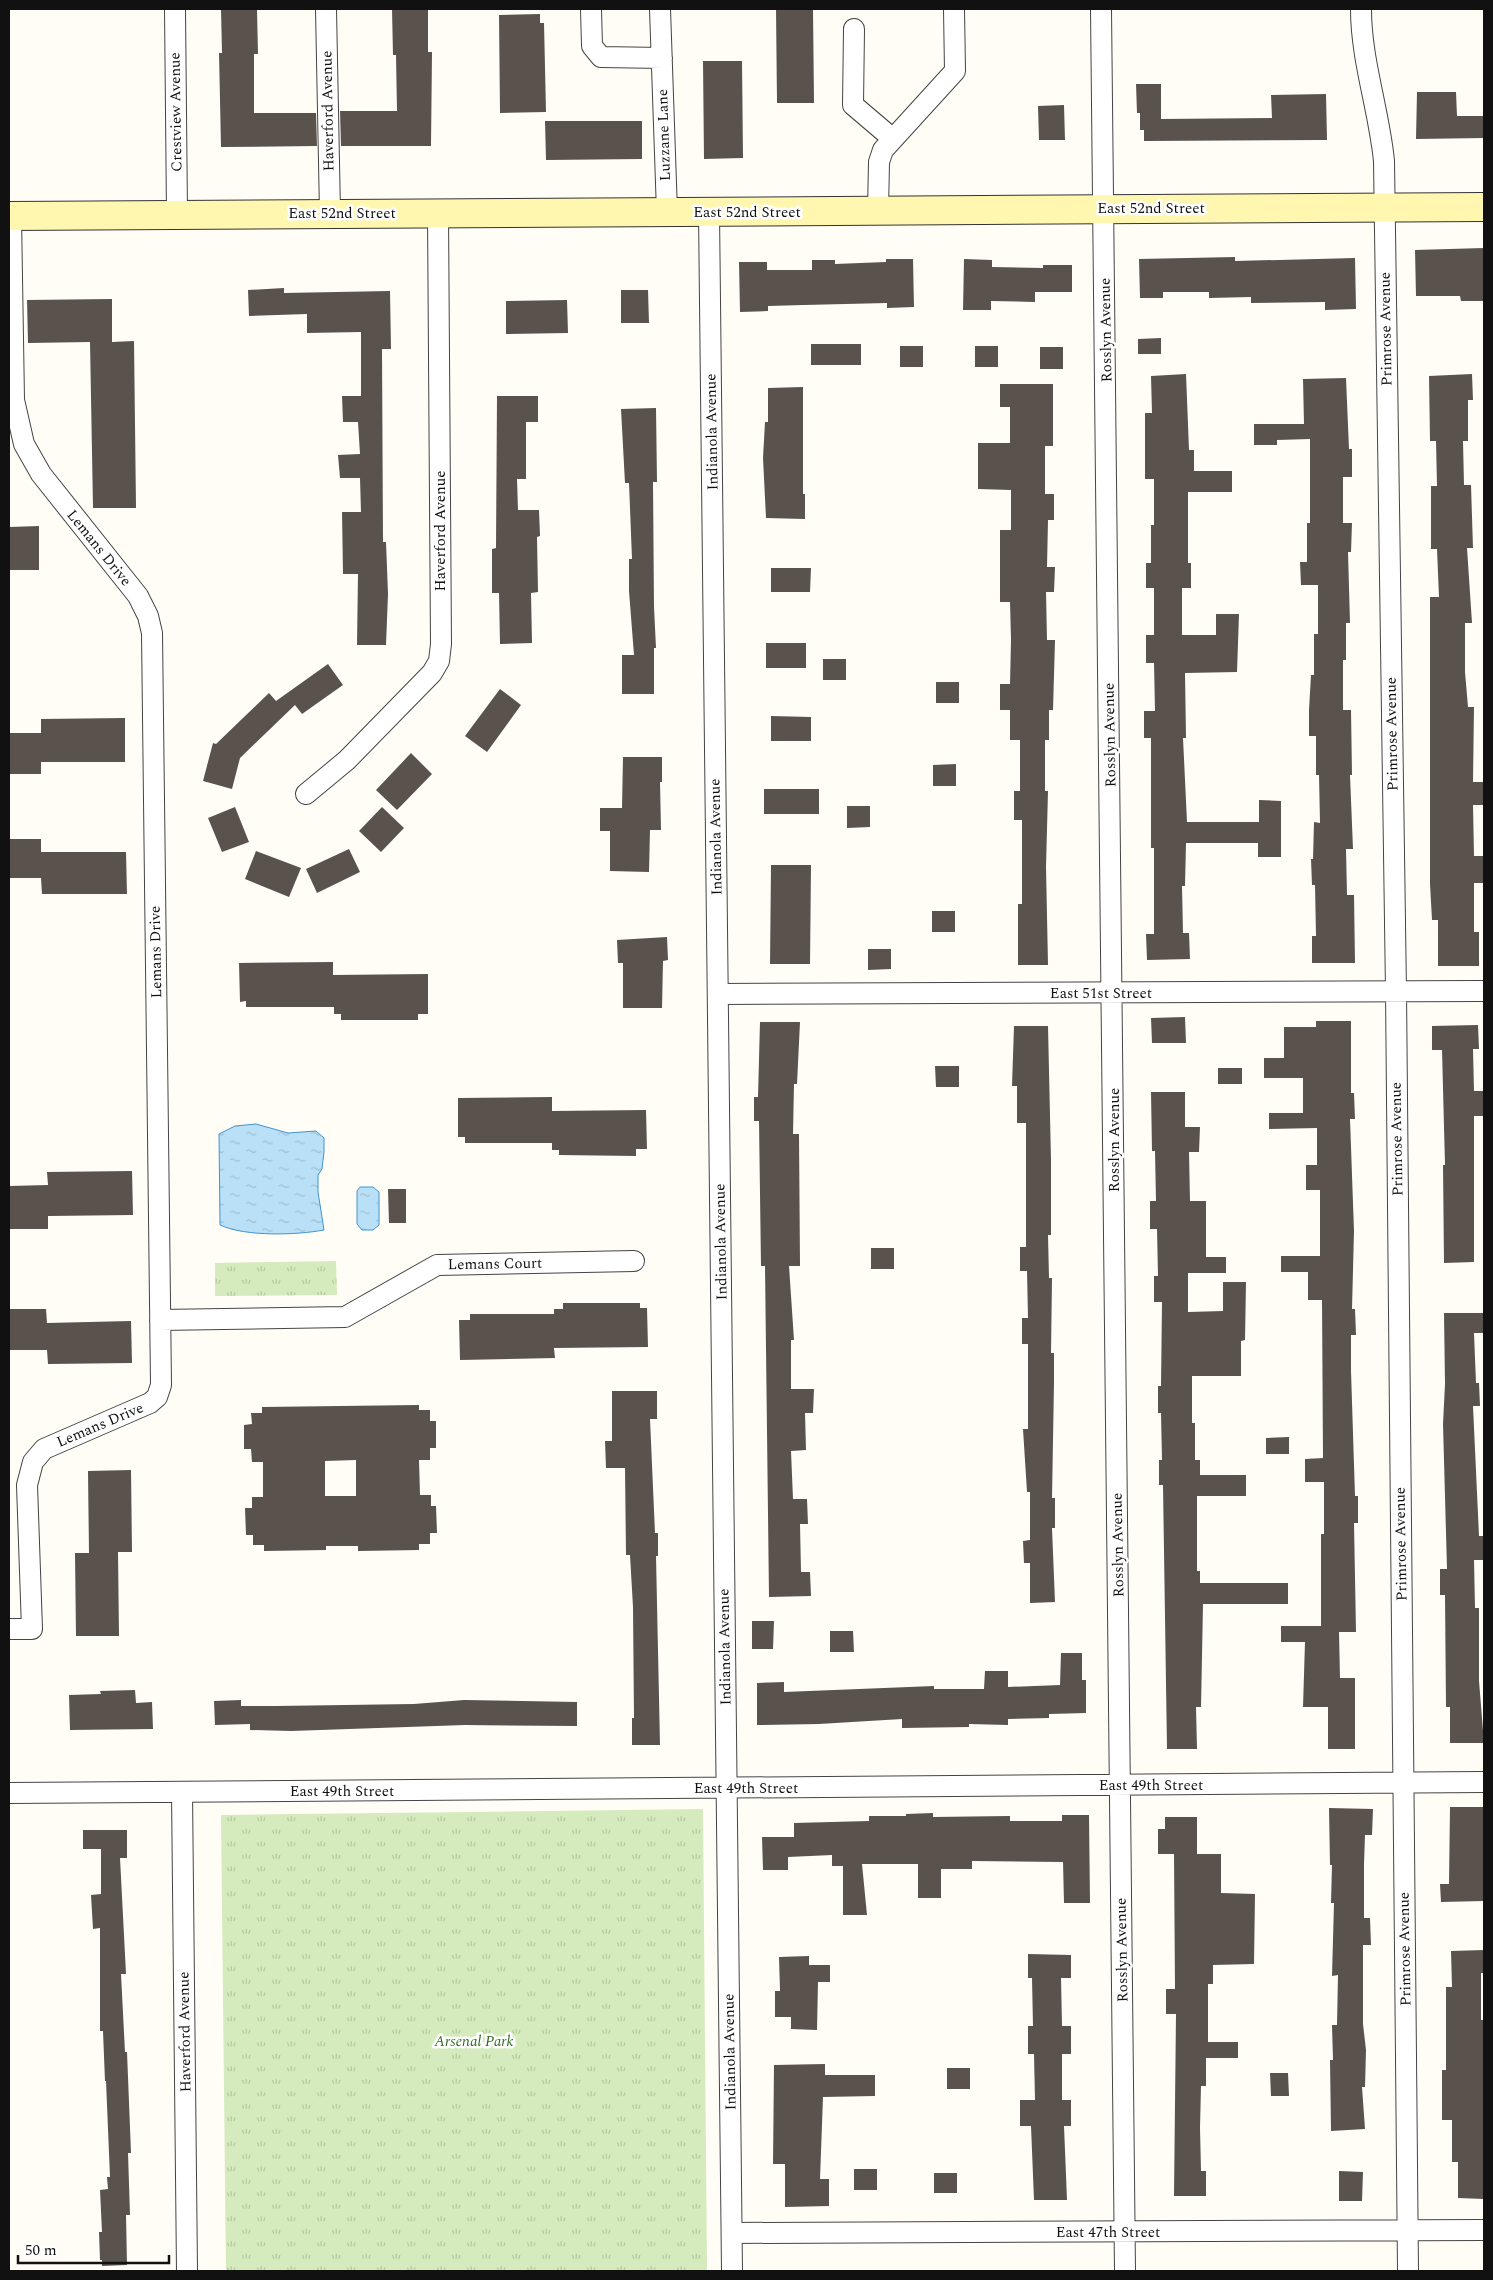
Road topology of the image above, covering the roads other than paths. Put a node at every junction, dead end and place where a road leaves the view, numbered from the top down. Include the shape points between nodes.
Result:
1 (175, 9) edge
2 (326, 9) edge
3 (591, 9) edge
4 (660, 9) edge
5 (954, 9) edge
6 (1101, 9) edge
7 (1361, 9) edge
8 (854, 29) dead end
9 (662, 58) junction
10 (893, 138) junction
11 (1484, 207) edge
12 (1103, 208) junction
13 (1384, 209) junction
14 (878, 211) junction
15 (667, 212) junction
16 (709, 212) junction
17 (330, 213) junction
18 (438, 213) junction
19 (178, 215) junction
20 (10, 216) edge
21 (306, 794) dead end
22 (1396, 991) junction
23 (1484, 991) edge
24 (1113, 992) junction
25 (718, 994) junction
26 (634, 1261) dead end
27 (160, 1320) junction
28 (9, 1629) edge
29 (1484, 1782) edge
30 (1403, 1783) junction
31 (1120, 1785) junction
32 (727, 1788) junction
33 (182, 1792) junction
34 (9, 1793) edge
35 (1484, 2230) edge
36 (1408, 2231) junction
37 (1125, 2232) junction
38 (732, 2233) junction
39 (188, 2271) edge
40 (732, 2271) edge
41 (1125, 2271) edge
42 (1408, 2271) edge

1 - 19 street, Crestview Avenue
2 - 17 street, Haverford Avenue
3 - 9 street via 592,46 601,57
4 - 9 street, Luzzane Lane
5 - 10 street via 955,71
6 - 12 street, Rosslyn Avenue
7 - 13 street, Primrose Avenue via 1364,49 1381,132
8 - 10 street via 853,105
9 - 15 street, Luzzane Lane
10 - 14 street via 883,150 879,162
11 - 13 street, East 52nd Street
12 - 13 street, East 52nd Street
12 - 14 street, East 52nd Street
12 - 24 street, Rosslyn Avenue
13 - 22 street, Primrose Avenue
14 - 16 street, East 52nd Street
15 - 16 street, East 52nd Street
15 - 18 street, East 52nd Street
16 - 25 street, Indianola Avenue
17 - 18 street, East 52nd Street
17 - 19 street, East 52nd Street
18 - 21 street, Haverford Avenue via 440,656 426,680 347,760
19 - 20 street, East 52nd Street
20 - 27 street, Lemans Drive via 14,400 24,444 40,474 138,596 152,633
22 - 23 street, East 51st Street
22 - 24 street, East 51st Street
22 - 30 street, Primrose Avenue
24 - 25 street, East 51st Street
24 - 31 street, Rosslyn Avenue
25 - 32 street, Indianola Avenue
26 - 27 street, Lemans Court via 437,1265 346,1317
27 - 28 street, Lemans Drive via 161,1385 157,1397 145,1406 44,1449 32,1462 27,1485 32,1629
29 - 30 street, East 49th Street
30 - 31 street, East 49th Street
30 - 36 street, Primrose Avenue
31 - 32 street, East 49th Street
31 - 37 street, Rosslyn Avenue
32 - 33 street, East 49th Street
32 - 38 street, Indianola Avenue
33 - 34 street, East 49th Street
33 - 39 street, Haverford Avenue
35 - 36 street, East 47th Street
36 - 37 street, East 47th Street
36 - 42 street, Primrose Avenue
37 - 38 street, East 47th Street
37 - 41 street, Rosslyn Avenue
38 - 40 street, Indianola Avenue

